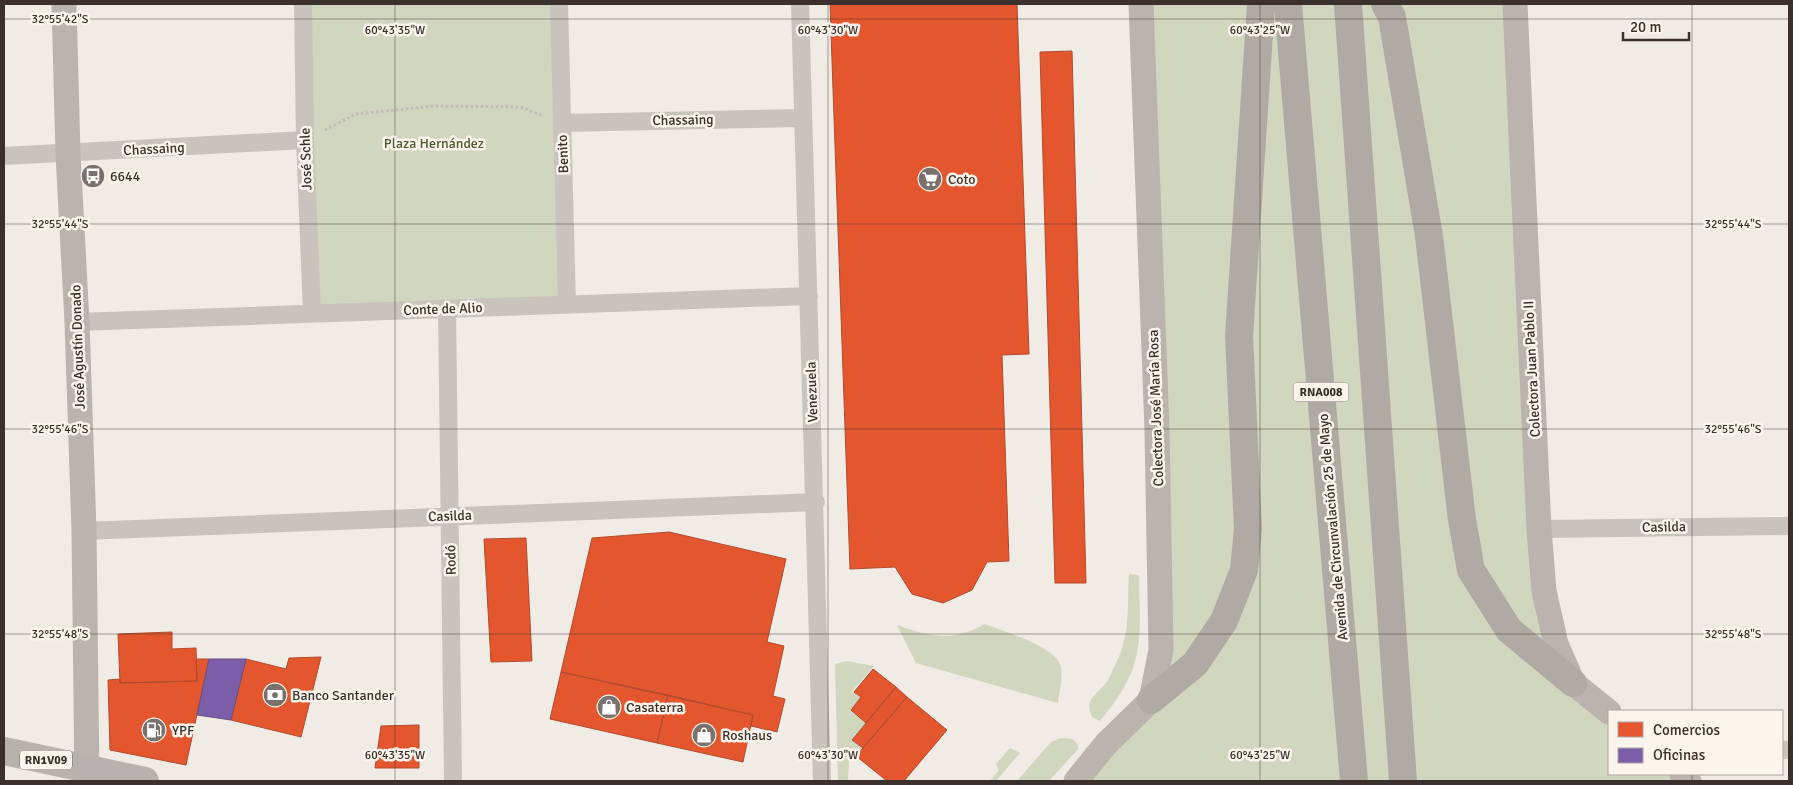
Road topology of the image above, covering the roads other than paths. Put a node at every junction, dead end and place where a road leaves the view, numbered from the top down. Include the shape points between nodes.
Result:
1 (64, 4) edge
2 (303, 4) edge
3 (559, 4) edge
4 (800, 4) edge
5 (1141, 4) edge
6 (1260, 4) edge
7 (1288, 4) edge
8 (1348, 4) edge
9 (1385, 4) edge
10 (1515, 4) edge
11 (803, 118) junction
12 (562, 123) junction
13 (305, 140) junction
14 (68, 154) junction
15 (4, 156) edge
16 (809, 296) junction
17 (567, 305) junction
18 (447, 309) junction
19 (312, 314) junction
20 (77, 322) junction
21 (816, 502) junction
22 (450, 516) junction
23 (1789, 526) edge
24 (1539, 529) junction
25 (84, 531) junction
26 (1572, 683) junction
27 (1151, 700) junction
28 (1608, 711) edge
29 (4, 751) edge
30 (88, 775) edge
31 (145, 781) edge
32 (453, 781) edge
33 (822, 781) edge
34 (1076, 781) edge
35 (1354, 781) edge
36 (1403, 781) edge

1 - 14 main road, José Agustín Donado
2 - 13 street, José Schle
3 - 12 street, Benito
4 - 11 street, Venezuela
5 - 27 main road, Colectora José María Rosa via 1162,586 1161,650
6 - 27 highway via 1239,336 1248,529 1244,570 1224,621 1195,664
7 - 35 highway, Avenida de Circunvalación 25 de Mayo / RNA008
8 - 36 highway
9 - 26 highway via 1392,17 1429,236 1462,520 1471,570 1509,630
10 - 24 main road, Colectora Juan Pablo II
11 - 12 street, Chassaing
11 - 16 street, Venezuela
12 - 17 street, Benito
13 - 14 street, Chassaing
13 - 19 street, José Schle
14 - 15 street, Chassaing
14 - 20 main road, José Agustín Donado
16 - 17 street, Conte de Alio
16 - 21 street, Venezuela
17 - 18 street, Conte de Alio
18 - 19 street, Conte de Alio
18 - 22 street, Rodó
19 - 20 street, Conte de Alio
20 - 25 main road, José Agustín Donado
21 - 22 street, Casilda
21 - 33 street, Venezuela
22 - 25 street, Casilda
22 - 32 street, Rodó
23 - 24 street, Casilda
24 - 26 main road, Colectora Juan Pablo II via 1544,591 1556,644
25 - 30 main road, José Agustín Donado
26 - 28 main road, Colectora Juan Pablo II
27 - 34 main road via 1106,744
29 - 30 main road, RN1V09
30 - 31 main road, RN1V09

